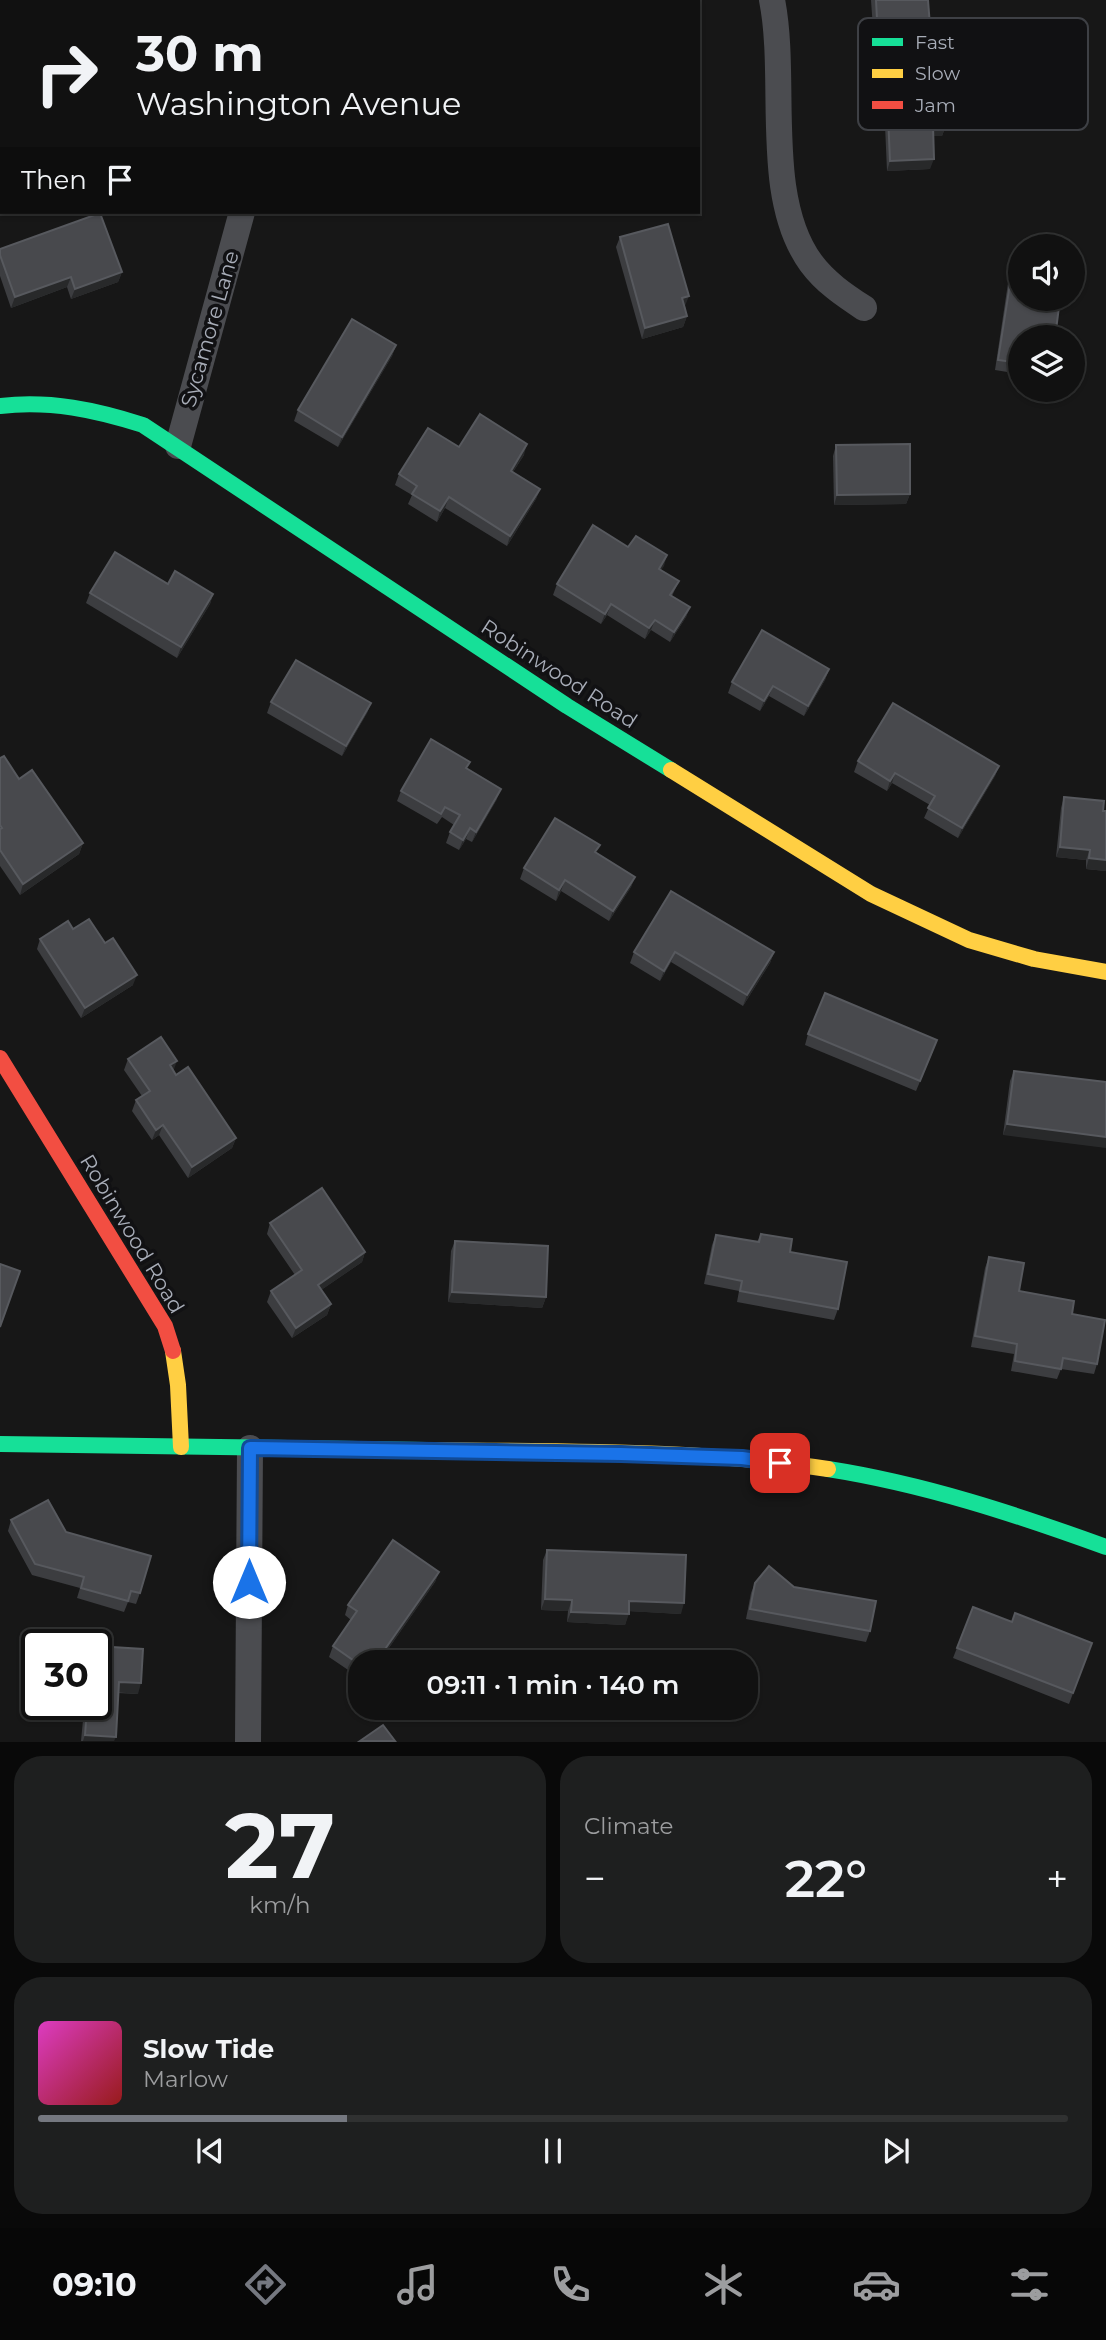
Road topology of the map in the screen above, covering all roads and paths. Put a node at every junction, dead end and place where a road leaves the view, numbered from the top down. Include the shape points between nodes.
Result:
1 (772, 0) edge
2 (241, 214) edge
3 (864, 308) dead end
4 (0, 405) edge
5 (178, 446) junction
6 (1106, 972) edge
7 (0, 1058) edge
8 (0, 1444) edge
9 (181, 1447) junction
10 (250, 1448) junction
11 (1106, 1547) edge
12 (248, 1741) edge

1 - 3 street via 783,192 792,229 811,262 835,289
2 - 5 street, Sycamore Lane
4 - 5 street, Robinwood Road via 51,403 98,410 143,425
5 - 6 street, Robinwood Road via 568,706 871,894 969,940 1034,959
7 - 9 street, Robinwood Road via 165,1326 178,1379
8 - 9 street
9 - 10 street
10 - 11 street via 754,1460 907,1484
10 - 12 street

